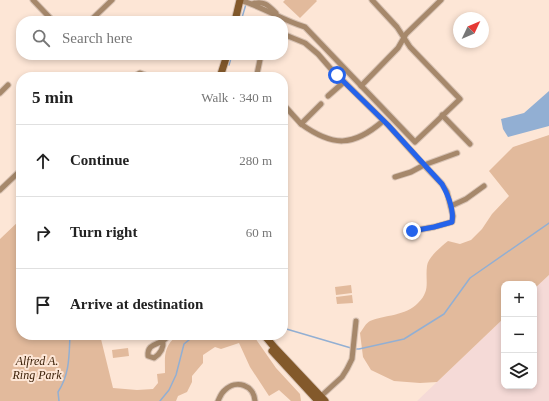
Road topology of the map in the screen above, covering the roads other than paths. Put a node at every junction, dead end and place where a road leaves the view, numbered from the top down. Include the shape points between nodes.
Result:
1 (33, 0) edge
2 (112, 0) edge
3 (240, 0) edge
4 (372, 0) edge
5 (442, 0) edge
6 (48, 16) edge
7 (95, 16) edge
8 (236, 16) edge
9 (280, 16) edge
10 (288, 20) edge
11 (288, 36) edge
12 (404, 38) junction
13 (225, 60) edge
14 (260, 60) edge
15 (222, 72) edge
16 (257, 72) edge
17 (344, 82) junction
18 (8, 85) dead end
19 (361, 86) junction
20 (0, 93) edge
21 (328, 96) dead end
22 (321, 104) dead end
23 (288, 110) edge
24 (442, 115) junction
25 (383, 121) junction
26 (301, 124) junction
27 (470, 144) dead end
28 (457, 153) dead end
29 (424, 165) junction
30 (16, 175) edge
31 (395, 177) dead end
32 (484, 186) dead end
33 (0, 190) edge
34 (451, 206) junction
35 (412, 231) dead end
36 (356, 321) dead end
37 (264, 340) edge
38 (268, 340) edge
39 (319, 400) edge
40 (218, 401) edge
41 (255, 401) edge

1 - 6 street
2 - 7 street
3 - 8 street
3 - 9 street
4 - 12 street
5 - 12 street
10 - 19 street via 305,27
11 - 17 street via 305,43
12 - 19 street via 398,48
12 - 24 street via 460,99
13 - 15 street
14 - 16 street
17 - 21 street
17 - 25 street
18 - 20 street
19 - 24 street via 415,142
22 - 26 street
23 - 26 street
24 - 27 street
25 - 26 street via 366,134 340,141 325,139
25 - 29 street
28 - 29 street
29 - 31 street
29 - 34 street via 444,188
30 - 33 street
32 - 34 street
34 - 35 street via 452,222
36 - 39 street via 352,358 342,377
37 - 39 street via 282,363
38 - 39 street
40 - 41 street via 225,389 236,384 244,385 250,390

